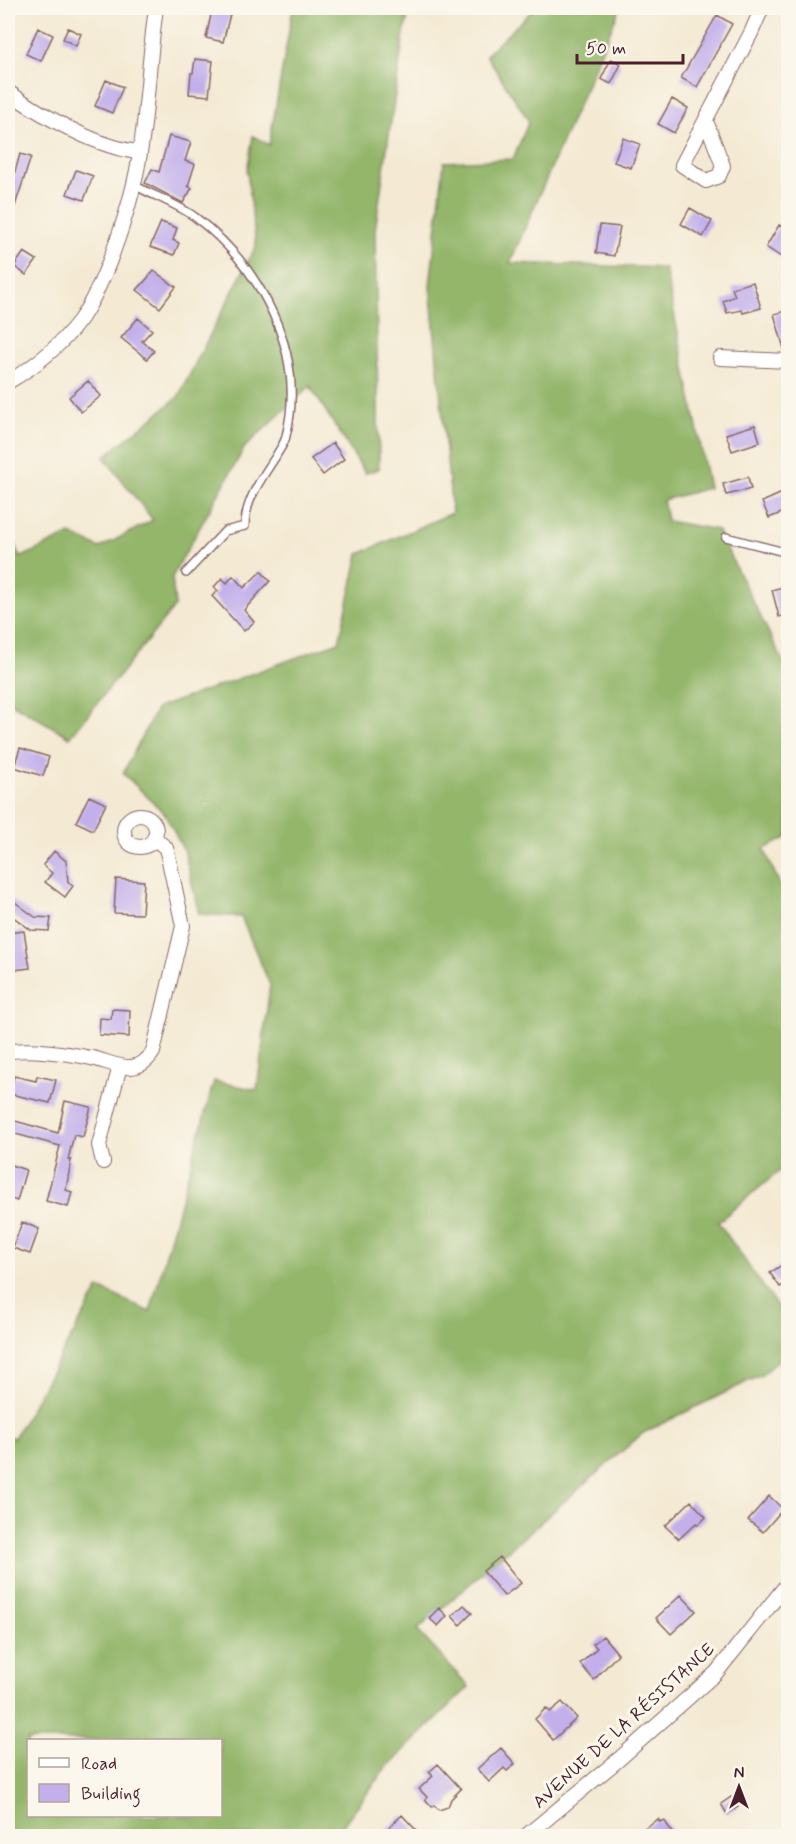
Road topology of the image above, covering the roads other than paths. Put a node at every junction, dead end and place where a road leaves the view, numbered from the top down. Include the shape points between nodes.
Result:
1 (156, 8) edge
2 (762, 8) edge
3 (8, 92) edge
4 (706, 121) dead end
5 (140, 152) junction
6 (134, 185) junction
7 (720, 358) dead end
8 (789, 361) edge
9 (8, 382) edge
10 (726, 537) dead end
11 (789, 553) edge
12 (186, 573) dead end
13 (154, 838) dead end
14 (8, 1052) edge
15 (120, 1066) junction
16 (103, 1162) dead end
17 (789, 1583) edge
18 (526, 1836) edge

1 - 5 street
2 - 4 street
3 - 5 street via 51,119 115,147
5 - 6 street
6 - 9 street via 110,257 80,320 61,342
6 - 12 lane via 194,216 227,245 262,292 286,348 292,393 286,439 252,495 245,526 225,531
7 - 8 street
10 - 11 lane
13 - 15 street via 166,848 183,926 153,1052 140,1065
14 - 15 street via 22,1050 90,1058
15 - 16 street via 99,1145
17 - 18 street, AVENUE DE LA RÉSISTANCE via 716,1673

